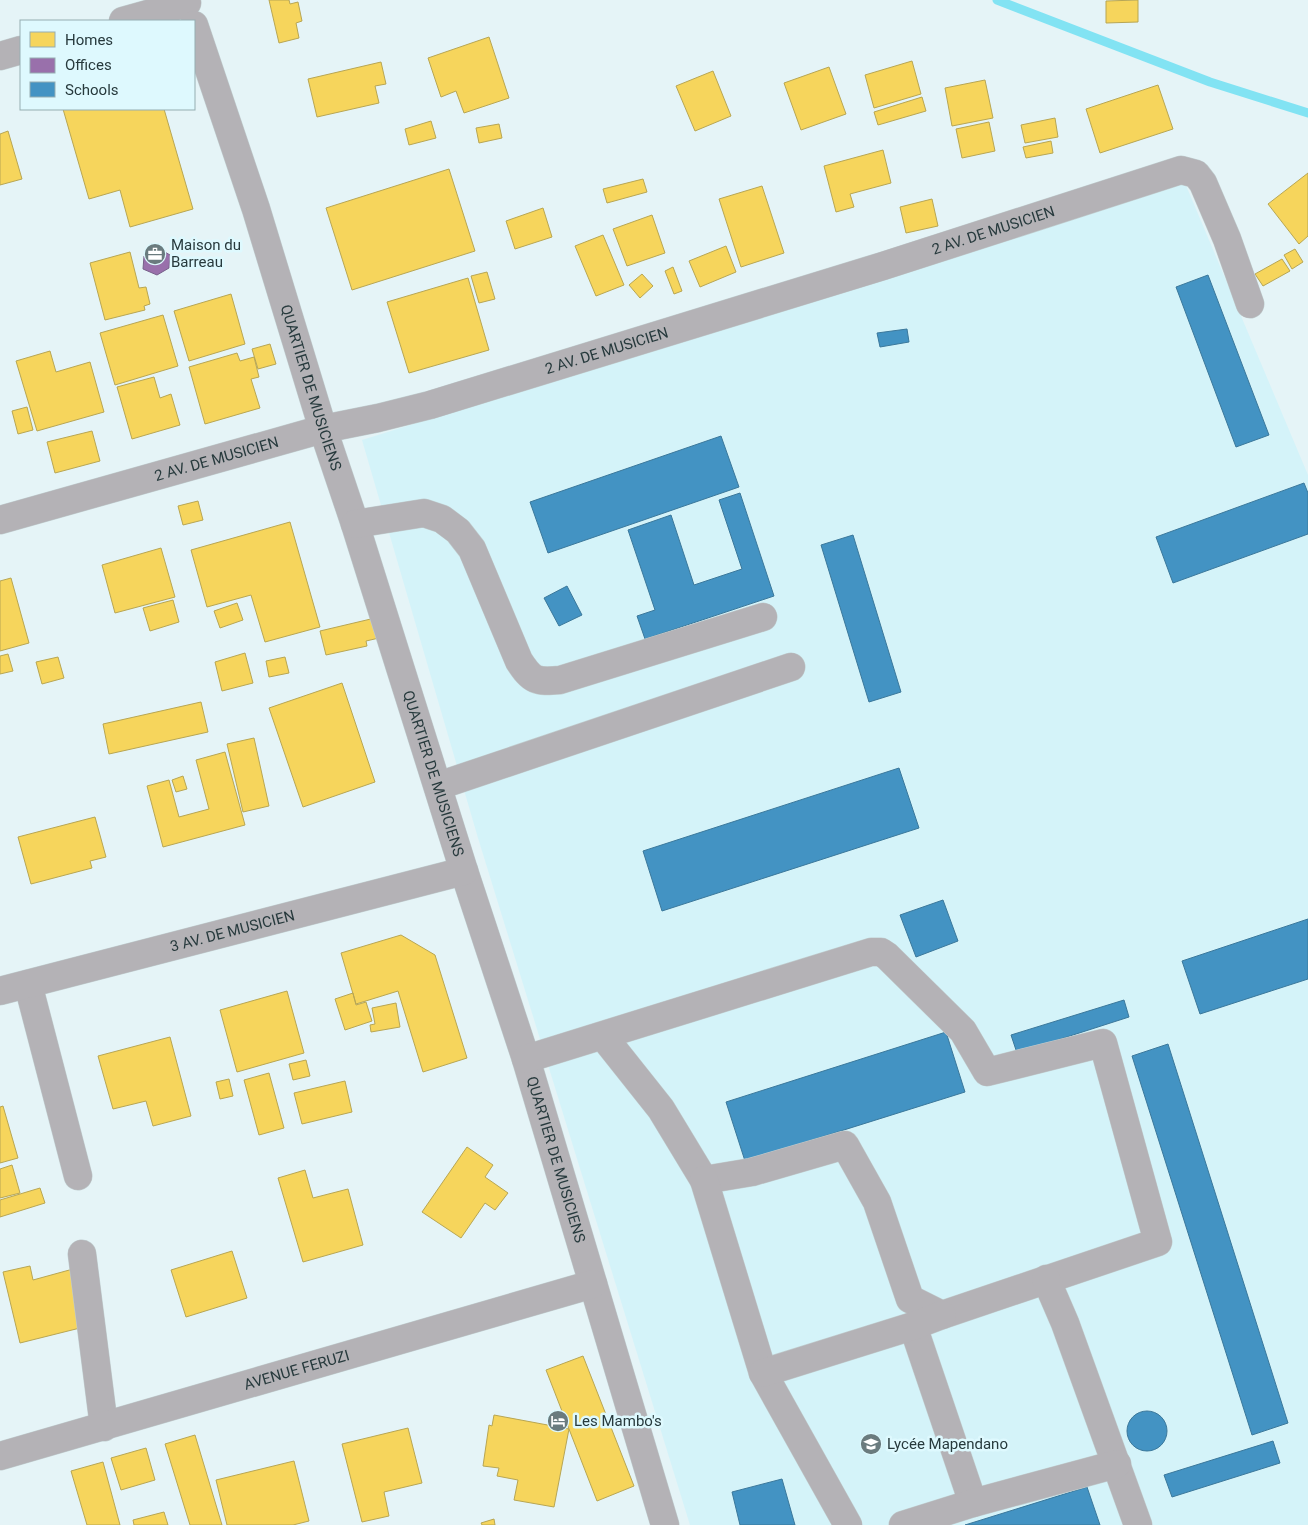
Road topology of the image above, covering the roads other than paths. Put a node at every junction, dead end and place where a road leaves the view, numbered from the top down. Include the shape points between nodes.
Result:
1 (190, 12) edge
2 (130, 20) edge
3 (195, 27) edge
4 (20, 50) edge
5 (0, 56) edge
6 (1250, 304) dead end
7 (323, 429) junction
8 (0, 520) edge
9 (355, 524) junction
10 (763, 617) dead end
11 (790, 668) dead end
12 (438, 786) junction
13 (464, 871) junction
14 (28, 984) junction
15 (0, 991) edge
16 (603, 1036) junction
17 (526, 1060) junction
18 (78, 1176) dead end
19 (704, 1180) junction
20 (82, 1254) dead end
21 (1046, 1279) junction
22 (593, 1284) junction
23 (942, 1315) junction
24 (913, 1326) junction
25 (763, 1373) junction
26 (104, 1427) junction
27 (0, 1456) edge
28 (1117, 1464) junction
29 (972, 1503) junction
30 (665, 1525) edge
31 (848, 1525) edge
32 (903, 1525) edge
33 (1138, 1525) edge

1 - 2 street
3 - 7 street, QUARTIER DE MUSICIENS via 256,209
4 - 5 street
6 - 7 street, 2 AV. DE MUSICIEN via 1203,183 1196,174 1181,170 883,266 430,405
7 - 8 street, 2 AV. DE MUSICIEN
7 - 9 street, QUARTIER DE MUSICIENS
9 - 10 street via 424,513 442,518 458,531 472,549 520,661 529,676 543,681 560,680
9 - 12 street, QUARTIER DE MUSICIENS
11 - 12 street
12 - 13 street, QUARTIER DE MUSICIENS
13 - 14 street, 3 AV. DE MUSICIEN
13 - 17 street, QUARTIER DE MUSICIENS
14 - 15 street, 3 AV. DE MUSICIEN
14 - 18 street
16 - 17 street
16 - 19 street via 661,1109
16 - 21 street via 871,952 881,952 963,1031 987,1072 1103,1043 1158,1242
17 - 22 street, QUARTIER DE MUSICIENS
19 - 23 street via 752,1172 845,1145 877,1202 910,1299
19 - 25 street
20 - 26 street
21 - 23 street
21 - 28 street
22 - 26 street, AVENUE FERUZI
22 - 30 street, QUARTIER DE MUSICIENS
23 - 24 street
24 - 25 street
24 - 29 street
25 - 31 street
26 - 27 street, AVENUE FERUZI
28 - 29 street
28 - 33 street
29 - 32 street

